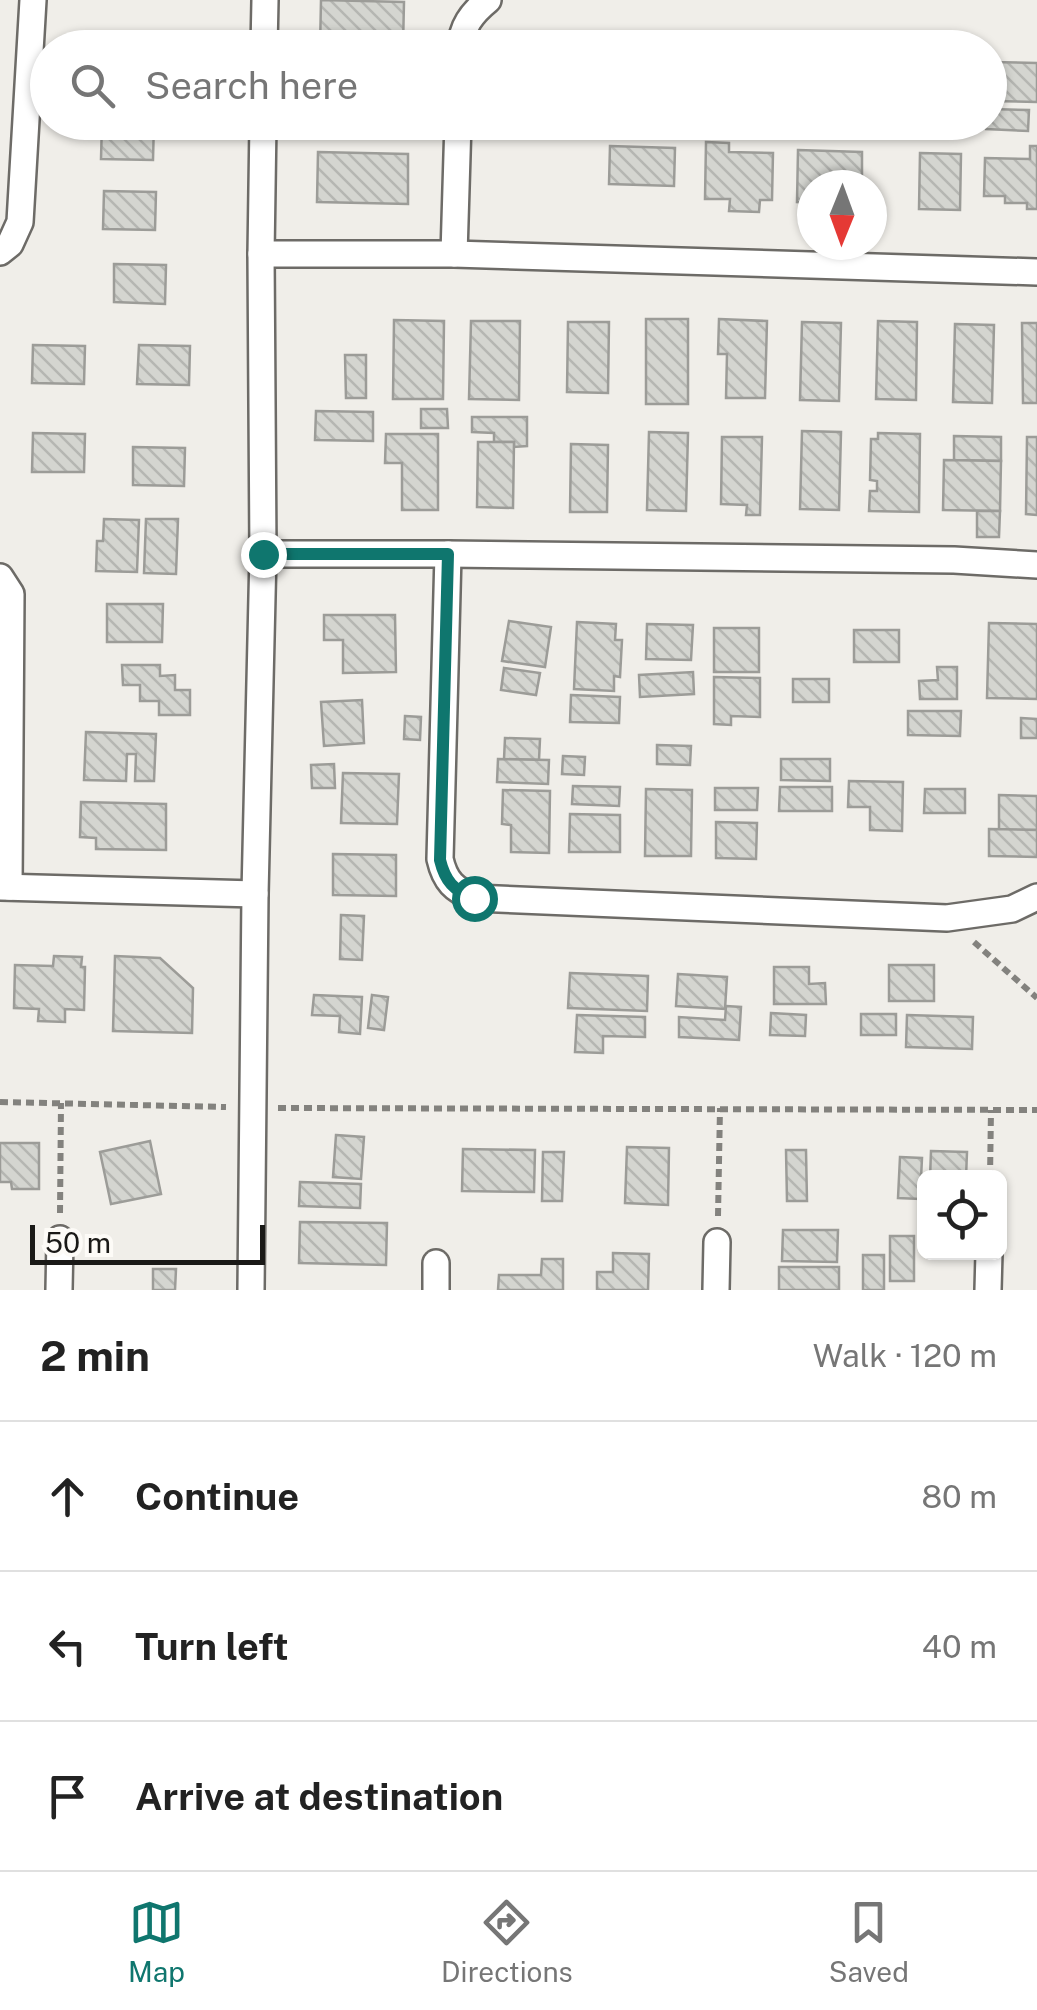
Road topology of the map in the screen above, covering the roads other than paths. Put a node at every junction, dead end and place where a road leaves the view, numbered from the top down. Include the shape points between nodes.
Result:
1 (33, 0) edge
2 (265, 0) edge
3 (488, 0) edge
4 (31, 30) edge
5 (264, 30) edge
6 (465, 30) edge
7 (30, 51) edge
8 (263, 140) edge
9 (457, 140) edge
10 (0, 252) edge
11 (261, 254) junction
12 (454, 254) junction
13 (1037, 272) edge
14 (263, 554) junction
15 (448, 554) junction
16 (1037, 565) edge
17 (0, 577) edge
18 (5, 887) edge
19 (255, 894) junction
20 (1037, 896) edge
21 (60, 1239) road end
22 (717, 1242) road end
23 (988, 1260) edge
24 (436, 1262) dead end
25 (59, 1290) edge
26 (252, 1290) edge
27 (436, 1290) edge
28 (716, 1290) edge
29 (988, 1290) edge

1 - 4 street
2 - 5 street
3 - 6 street
7 - 10 street via 20,222
8 - 11 street
9 - 12 street
11 - 12 street
11 - 14 street
12 - 13 street
14 - 15 street
14 - 19 street
15 - 16 street
15 - 20 street via 440,860 462,893 947,918 1012,909
17 - 18 street via 11,594
18 - 19 street
19 - 26 street
21 - 25 street
22 - 28 street
23 - 29 street
24 - 27 street

